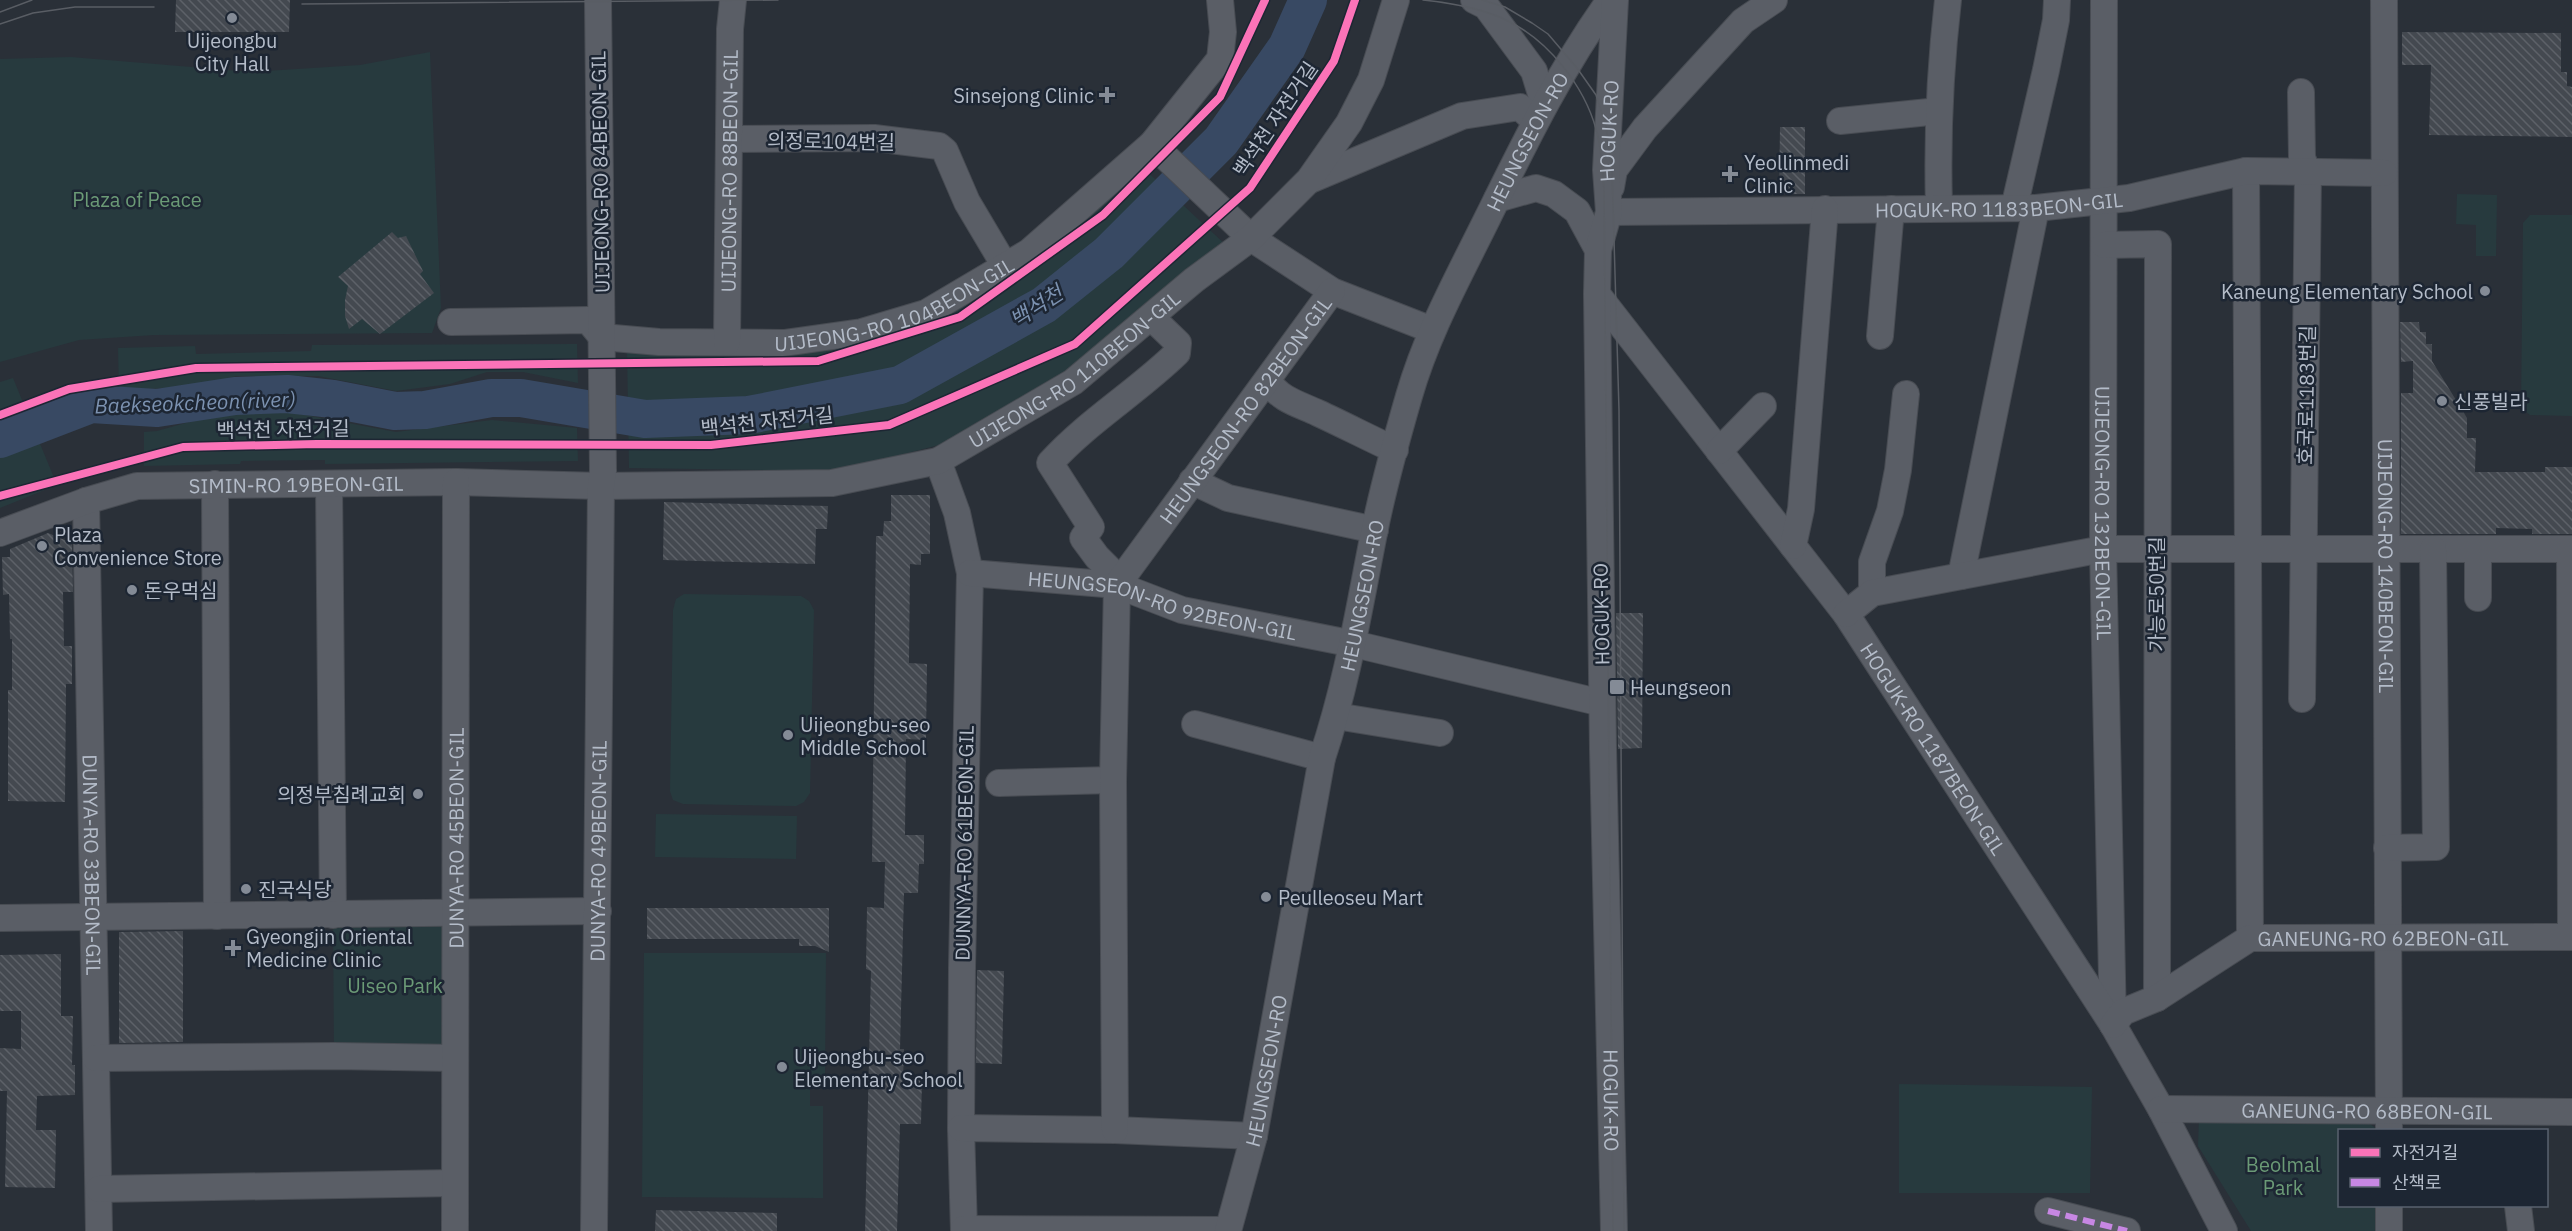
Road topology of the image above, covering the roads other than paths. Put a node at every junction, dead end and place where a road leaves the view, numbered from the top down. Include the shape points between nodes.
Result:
1 (598, 0) edge
2 (732, 0) edge
3 (1220, 0) edge
4 (1396, 0) edge
5 (1474, 0) edge
6 (1610, 0) edge
7 (1615, 0) edge
8 (1774, 0) edge
9 (1948, 0) edge
10 (2057, 0) edge
11 (2104, 0) edge
12 (2384, 0) edge
13 (2301, 92) dead end
14 (1939, 111) junction
15 (1539, 112) junction
16 (1840, 122) dead end
17 (729, 140) junction
18 (1152, 144) junction
19 (2246, 171) junction
20 (2308, 172) junction
21 (2384, 173) junction
22 (1309, 180) junction
23 (1497, 199) junction
24 (2104, 202) junction
25 (1609, 203) junction
26 (1940, 207) junction
27 (2025, 208) junction
28 (1825, 209) junction
29 (1891, 209) junction
30 (1251, 238) junction
31 (2104, 245) junction
32 (1598, 250) junction
33 (1005, 266) junction
34 (1332, 291) junction
35 (1597, 294) junction
36 (1151, 317) junction
37 (451, 322) dead end
38 (1432, 330) junction
39 (1880, 336) dead end
40 (602, 340) junction
41 (727, 342) junction
42 (1268, 381) junction
43 (1906, 394) dead end
44 (1763, 406) dead end
45 (1395, 450) junction
46 (1719, 451) junction
47 (938, 461) junction
48 (602, 478) junction
49 (1192, 481) junction
50 (456, 482) junction
51 (215, 484) junction
52 (329, 484) junction
53 (86, 501) junction
54 (1375, 530) junction
55 (0, 533) edge
56 (1793, 546) junction
57 (2103, 549) junction
58 (2156, 549) junction
59 (2248, 549) junction
60 (2304, 549) junction
61 (2386, 549) junction
62 (2433, 549) junction
63 (2478, 549) junction
64 (2571, 549) edge
65 (970, 573) junction
66 (1961, 576) junction
67 (1118, 582) junction
68 (1872, 593) junction
69 (2478, 598) dead end
70 (1846, 614) junction
71 (1354, 644) junction
72 (2302, 699) dead end
73 (1602, 703) junction
74 (1336, 716) junction
75 (1195, 724) dead end
76 (1440, 733) dead end
77 (1322, 758) junction
78 (1113, 780) junction
79 (999, 783) dead end
80 (2387, 848) junction
81 (598, 911) junction
82 (457, 913) junction
83 (333, 915) junction
84 (217, 916) junction
85 (0, 918) edge
86 (94, 918) junction
87 (2571, 937) edge
88 (2250, 938) junction
89 (2388, 938) junction
90 (2157, 998) junction
91 (2113, 1025) junction
92 (96, 1058) junction
93 (455, 1058) junction
94 (2161, 1109) junction
95 (2572, 1112) edge
96 (2389, 1121) edge
97 (2507, 1121) edge
98 (961, 1128) junction
99 (1115, 1130) junction
100 (1254, 1136) junction
101 (455, 1183) junction
102 (99, 1188) junction
103 (2389, 1207) edge
104 (2518, 1207) edge
105 (2048, 1211) dead end
106 (964, 1230) edge
107 (99, 1231) edge
108 (455, 1231) edge
109 (594, 1231) edge
110 (1228, 1231) edge
111 (1614, 1231) edge
112 (2127, 1231) edge
113 (2224, 1231) edge
114 (2389, 1231) edge
115 (2521, 1231) edge

1 - 40 street, UIJEONG-RO 84BEON-GIL
2 - 17 street, UIJEONG-RO 88BEON-GIL
3 - 18 street, UIJEONG-RO 104BEON-GIL via 1220,59
4 - 22 street, UIJEONG-RO 110BEON-GIL via 1371,80 1349,123
5 - 15 street via 1486,6 1534,71
6 - 15 street, HEUNGSEON-RO
7 - 25 street, HOGUK-RO via 1606,170
8 - 25 street via 1743,21 1645,128 1614,170
9 - 14 street
10 - 27 street
11 - 24 street, UIJEONG-RO 132BEON-GIL
12 - 21 street, UIJEONG-RO 140BEON-GIL
13 - 20 street, 호국로1183번길 via 2302,158
14 - 16 street
14 - 26 street
15 - 22 street via 1520,107 1462,116
15 - 23 street, HEUNGSEON-RO
17 - 33 street, 의정로104번길 via 874,138 939,146
17 - 41 street, UIJEONG-RO 88BEON-GIL
18 - 30 street
18 - 33 street, UIJEONG-RO 104BEON-GIL via 1029,252
19 - 20 street, HOGUK-RO 1183BEON-GIL
19 - 24 street, HOGUK-RO 1183BEON-GIL
19 - 59 street
20 - 21 street, HOGUK-RO 1183BEON-GIL
20 - 60 street, 호국로1183번길
21 - 61 street, UIJEONG-RO 140BEON-GIL
22 - 30 street, UIJEONG-RO 110BEON-GIL
23 - 32 street via 1536,188 1554,194 1577,211
23 - 38 street, HEUNGSEON-RO
24 - 27 street, HOGUK-RO 1183BEON-GIL
24 - 31 street, UIJEONG-RO 132BEON-GIL
25 - 28 street, HOGUK-RO 1183BEON-GIL
25 - 32 street, HOGUK-RO
26 - 27 street, HOGUK-RO 1183BEON-GIL
26 - 29 street, HOGUK-RO 1183BEON-GIL
27 - 66 street
28 - 29 street, HOGUK-RO 1183BEON-GIL
28 - 56 street via 1801,508
29 - 39 street
30 - 34 street
30 - 36 street, UIJEONG-RO 110BEON-GIL
31 - 57 street, UIJEONG-RO 132BEON-GIL
31 - 58 street, 가능로50번길 via 2158,244
32 - 35 street, HOGUK-RO
33 - 41 street, UIJEONG-RO 104BEON-GIL via 926,313 862,333 784,343
34 - 38 street, HEUNGSEON-RO 82BEON-GIL
34 - 42 street, HEUNGSEON-RO 82BEON-GIL
35 - 46 street, HOGUK-RO 1187BEON-GIL
35 - 73 street, HOGUK-RO
36 - 47 street, UIJEONG-RO 110BEON-GIL via 1073,382
36 - 67 street via 1178,343 1177,354 1050,463 1091,527 1083,538
37 - 40 street via 588,320
38 - 45 street, HEUNGSEON-RO via 1409,394
40 - 41 street, UIJEONG-RO 104BEON-GIL
40 - 48 street, UIJEONG-RO 84BEON-GIL
42 - 45 street via 1290,402
42 - 49 street, HEUNGSEON-RO 82BEON-GIL
43 - 68 street via 1890,511 1872,562
44 - 46 street
45 - 54 street, HEUNGSEON-RO
46 - 56 street, HOGUK-RO 1187BEON-GIL
47 - 48 street, UIJEONG-RO 110BEON-GIL via 832,483
47 - 65 street, DUNNYA-RO 61BEON-GIL via 957,513
48 - 50 street, SIMIN-RO 19BEON-GIL
48 - 81 street, DUNYA-RO 49BEON-GIL
49 - 54 street via 1228,498
49 - 67 street, HEUNGSEON-RO 82BEON-GIL
50 - 52 street, SIMIN-RO 19BEON-GIL
50 - 82 street, DUNYA-RO 45BEON-GIL
51 - 52 street, SIMIN-RO 19BEON-GIL
51 - 53 street, SIMIN-RO 19BEON-GIL via 137,486
51 - 84 street
52 - 83 street
53 - 55 street, SIMIN-RO 19BEON-GIL
53 - 86 street, DUNYA-RO 33BEON-GIL
54 - 71 street, HEUNGSEON-RO
56 - 70 street, HOGUK-RO 1187BEON-GIL
57 - 58 street
57 - 66 street
57 - 91 street, UIJEONG-RO 132BEON-GIL
58 - 59 street
58 - 90 street, 가능로50번길
59 - 60 street
59 - 88 street
60 - 61 street
60 - 72 street, 호국로1183번길
61 - 62 street
61 - 80 street, UIJEONG-RO 140BEON-GIL
62 - 63 street
62 - 80 street via 2436,847
63 - 64 street
63 - 69 street
64 - 87 street
65 - 67 street, HEUNGSEON-RO 92BEON-GIL
65 - 98 street, DUNNYA-RO 61BEON-GIL
66 - 68 street
67 - 71 street, HEUNGSEON-RO 92BEON-GIL via 1182,610
67 - 78 street
68 - 70 street
70 - 91 street, HOGUK-RO 1187BEON-GIL
71 - 73 street, HEUNGSEON-RO 92BEON-GIL
71 - 74 street, HEUNGSEON-RO
73 - 111 street, HOGUK-RO
74 - 76 street
74 - 77 street, HEUNGSEON-RO
75 - 77 street
77 - 100 street, HEUNGSEON-RO
78 - 79 street
78 - 99 street
80 - 89 street, UIJEONG-RO 140BEON-GIL
81 - 82 street
81 - 109 street, DUNYA-RO 49BEON-GIL
82 - 83 street
82 - 93 street, DUNYA-RO 45BEON-GIL
83 - 84 street
84 - 86 street
85 - 86 street
86 - 92 street, DUNYA-RO 33BEON-GIL
87 - 89 street, GANEUNG-RO 62BEON-GIL
88 - 89 street, GANEUNG-RO 62BEON-GIL
88 - 90 street, GANEUNG-RO 62BEON-GIL
89 - 96 street, UIJEONG-RO 140BEON-GIL
90 - 91 street, GANEUNG-RO 62BEON-GIL via 2123,1012
91 - 94 street, HOGUK-RO 1187BEON-GIL
92 - 93 street
92 - 102 street, DUNYA-RO 33BEON-GIL
93 - 101 street, DUNYA-RO 45BEON-GIL
94 - 96 street, GANEUNG-RO 68BEON-GIL
94 - 113 street, HOGUK-RO 1187BEON-GIL
95 - 97 street, GANEUNG-RO 68BEON-GIL
96 - 97 street, GANEUNG-RO 68BEON-GIL
98 - 99 street
98 - 106 street, DUNNYA-RO 61BEON-GIL
99 - 100 street
100 - 110 street, HEUNGSEON-RO
101 - 102 street
101 - 108 street, DUNYA-RO 45BEON-GIL
102 - 107 street, DUNYA-RO 33BEON-GIL
103 - 114 street
104 - 115 street
105 - 112 street
106 - 110 street

